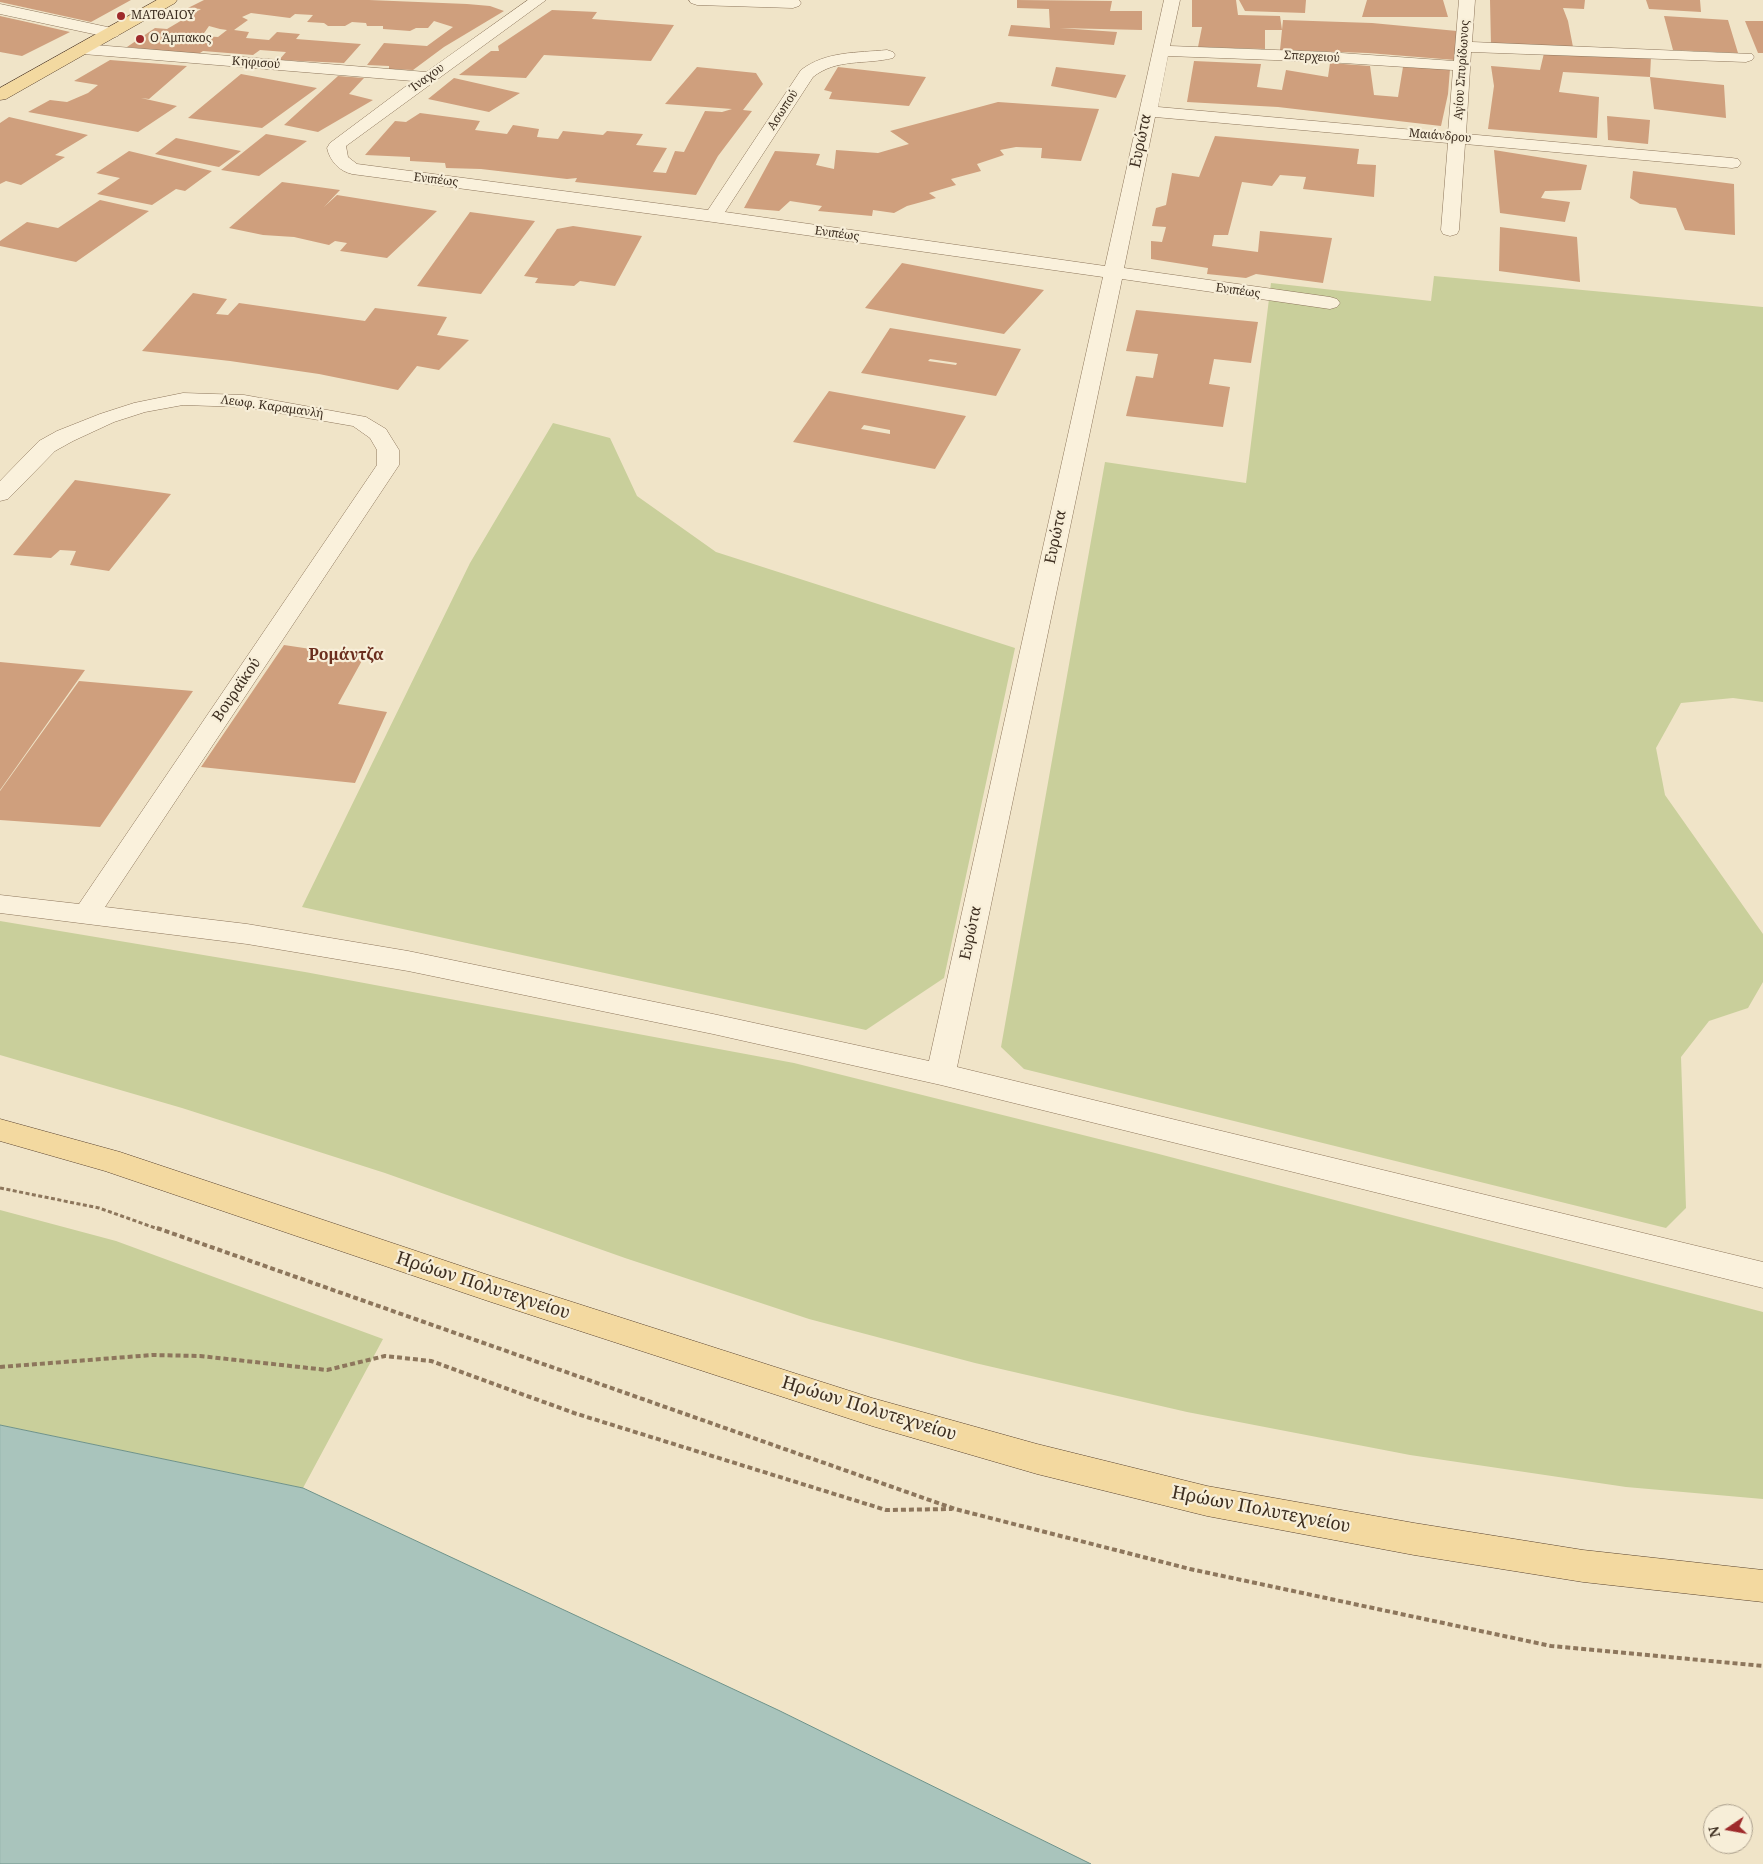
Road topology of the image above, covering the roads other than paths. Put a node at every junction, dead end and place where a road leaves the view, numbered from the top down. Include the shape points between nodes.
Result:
1 (169, 0) edge
2 (538, 0) edge
3 (697, 0) edge
4 (1172, 0) edge
5 (1467, 0) edge
6 (793, 3) dead end
7 (0, 9) edge
8 (112, 33) junction
9 (1463, 47) junction
10 (83, 49) junction
11 (1161, 51) junction
12 (887, 55) dead end
13 (1746, 57) dead end
14 (1462, 66) junction
15 (429, 76) junction
16 (0, 95) edge
17 (1148, 111) junction
18 (1457, 138) junction
19 (1732, 163) dead end
20 (345, 166) joint
21 (713, 216) junction
22 (1450, 230) dead end
23 (1113, 274) junction
24 (1330, 303) dead end
25 (388, 465) joint
26 (0, 494) edge
27 (0, 904) edge
28 (86, 914) junction
29 (941, 1074) junction
30 (0, 1130) edge
31 (1763, 1275) edge
32 (1763, 1586) edge

1 - 8 main road
2 - 15 street, Ίναχου
3 - 6 street
4 - 11 street, Ευρώτα
5 - 9 street, Αγίου Σπυρίδωνος
7 - 8 street
8 - 10 main road
9 - 13 street
9 - 14 street, Αγίου Σπυρίδωνος
10 - 15 street, Κηφισού
10 - 16 main road
11 - 14 street, Σπερχειού
11 - 17 street, Ευρώτα
12 - 21 street, Ασωπού via 828,62 813,68
14 - 18 street, Αγίου Σπυρίδωνος
15 - 20 street, Ίναχου via 339,143 336,153
17 - 18 street, Μαιάνδρου
17 - 23 street, Ευρώτα
18 - 19 street, Μαιάνδρου
18 - 22 street, Αγίου Σπυρίδωνος
20 - 21 street, Ενιπέως
21 - 23 street, Ενιπέως
23 - 24 street, Ενιπέως
23 - 29 street, Ευρώτα
25 - 26 street, Λεωφ. Καραμανλή via 388,450 378,434 359,421 244,400 183,399 141,407 84,427 47,446
25 - 28 street, Βουραϊκού
27 - 28 street
28 - 29 street via 247,934 408,961
29 - 31 street
30 - 32 main road, Ηρώων Πολυτεχνείου via 109,1160 806,1391 1037,1460 1207,1501 1414,1539 1584,1566

